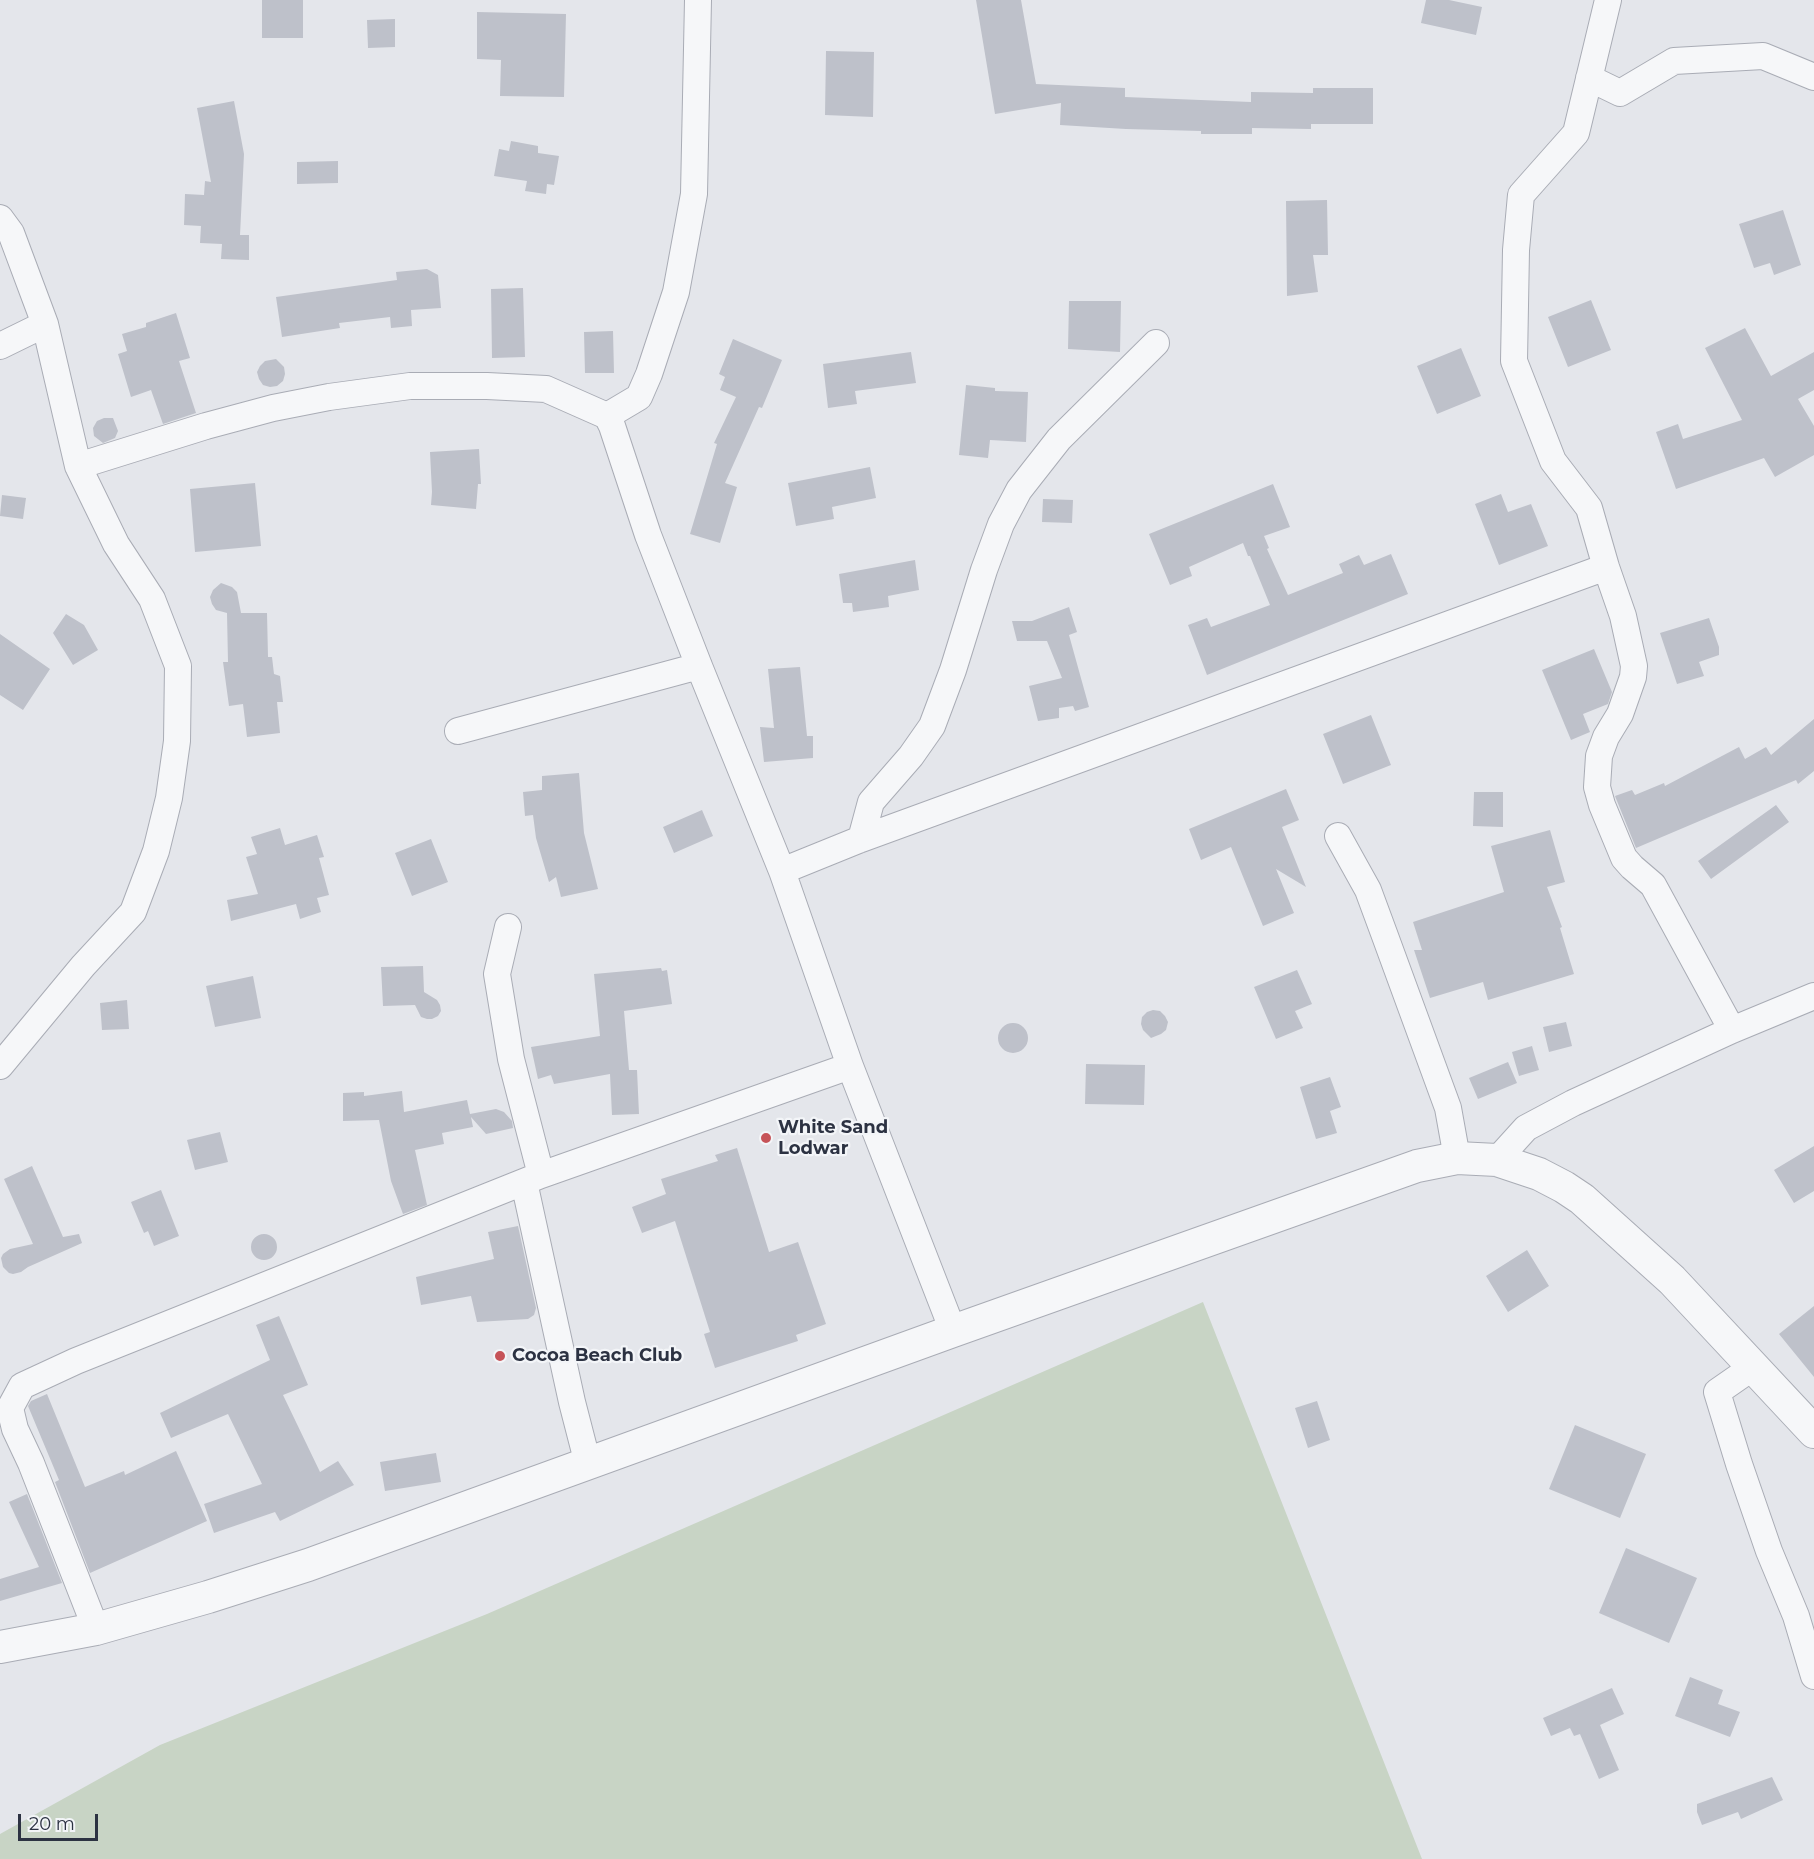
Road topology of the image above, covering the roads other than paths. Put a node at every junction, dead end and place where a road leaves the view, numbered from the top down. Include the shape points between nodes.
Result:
1 (698, 0) edge
2 (1608, 0) edge
3 (1814, 77) edge
4 (1589, 78) junction
5 (0, 218) edge
6 (45, 324) junction
7 (1156, 343) dead end
8 (0, 346) edge
9 (607, 416) junction
10 (78, 466) junction
11 (1606, 567) junction
12 (699, 666) junction
13 (458, 731) dead end
14 (1338, 836) dead end
15 (861, 839) junction
16 (782, 871) junction
17 (508, 927) dead end
18 (1814, 996) edge
19 (1732, 1030) junction
20 (0, 1066) edge
21 (849, 1066) junction
22 (1457, 1158) junction
23 (1497, 1160) junction
24 (533, 1179) junction
25 (953, 1331) junction
26 (1752, 1367) junction
27 (1814, 1432) edge
28 (588, 1464) junction
29 (96, 1629) junction
30 (0, 1647) edge
31 (1814, 1676) edge

1 - 9 street via 694,194 676,292 639,397
2 - 4 street
3 - 4 street via 1763,56 1674,61 1620,93
4 - 11 street via 1576,133 1521,195 1514,361 1552,461 1589,508
5 - 6 street via 11,233
6 - 8 street
6 - 10 street
7 - 15 street via 1059,439 1018,490 984,570 932,726 871,802
9 - 10 street via 546,389 410,387 273,408
9 - 12 street
10 - 20 street via 116,544 152,599 178,666 177,741 156,851 133,912
11 - 15 street
11 - 19 street via 1623,616 1634,666 1620,714 1599,756 1597,787 1624,858 1653,885
12 - 13 street
12 - 16 street
14 - 22 street via 1368,890 1382,927 1448,1108
15 - 16 street
16 - 21 street
17 - 24 street via 497,974
18 - 19 street
19 - 23 street via 1526,1128
21 - 24 street
21 - 25 street
22 - 23 street
22 - 25 street via 1417,1166
23 - 26 street via 1539,1174 1582,1199 1672,1280
24 - 28 street via 572,1402
24 - 29 street via 22,1386 10,1408 15,1429
25 - 28 street
26 - 27 street
26 - 31 street via 1717,1392
28 - 29 street via 308,1565
29 - 30 street

